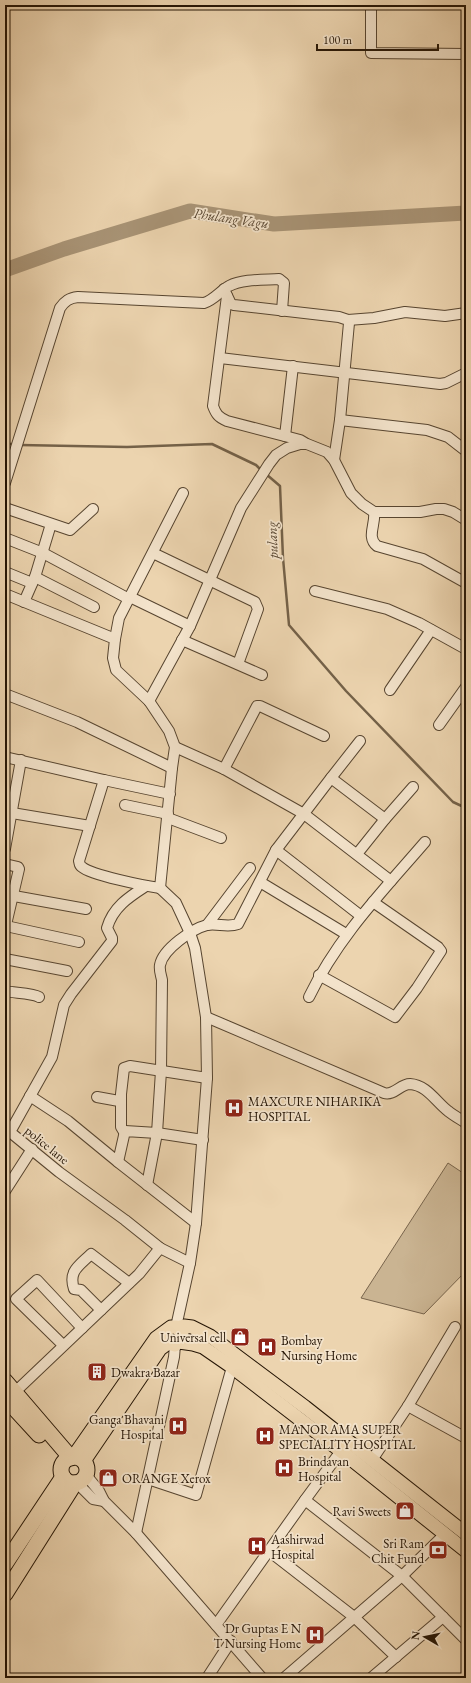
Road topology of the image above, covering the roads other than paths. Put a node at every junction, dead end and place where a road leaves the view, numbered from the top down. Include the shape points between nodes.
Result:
1 (371, 5) edge
2 (466, 54) edge
3 (226, 292) junction
4 (282, 310) junction
5 (466, 313) edge
6 (348, 320) junction
7 (220, 358) junction
8 (293, 366) junction
9 (344, 372) junction
10 (466, 373) edge
11 (340, 420) junction
12 (285, 436) junction
13 (307, 444) junction
14 (466, 451) edge
15 (334, 460) junction
16 (5, 483) edge
17 (183, 493) dead end
18 (5, 508) edge
19 (93, 510) dead end
20 (374, 512) junction
21 (466, 520) edge
22 (51, 524) junction
23 (5, 538) edge
24 (43, 553) junction
25 (153, 553) junction
26 (5, 572) edge
27 (33, 580) junction
28 (210, 580) junction
29 (466, 583) edge
30 (315, 591) dead end
31 (5, 594) edge
32 (129, 598) junction
33 (24, 602) junction
34 (94, 607) dead end
35 (190, 626) junction
36 (431, 630) junction
37 (115, 639) junction
38 (182, 640) junction
39 (466, 649) edge
40 (238, 664) junction
41 (262, 676) dead end
42 (466, 687) edge
43 (390, 690) dead end
44 (5, 694) edge
45 (148, 701) junction
46 (439, 725) dead end
47 (324, 736) dead end
48 (360, 741) dead end
49 (175, 747) junction
50 (5, 757) edge
51 (21, 760) junction
52 (172, 768) junction
53 (224, 769) junction
54 (331, 778) junction
55 (104, 780) junction
56 (413, 787) dead end
57 (170, 794) junction
58 (125, 805) dead end
59 (12, 813) junction
60 (304, 814) junction
61 (168, 816) junction
62 (385, 819) junction
63 (90, 826) junction
64 (221, 838) dead end
65 (425, 842) dead end
66 (5, 849) edge
67 (276, 850) junction
68 (357, 854) junction
69 (5, 864) edge
70 (250, 868) dead end
71 (392, 881) junction
72 (260, 882) junction
73 (146, 886) junction
74 (160, 888) junction
75 (14, 896) junction
76 (373, 902) junction
77 (86, 909) dead end
78 (361, 916) junction
79 (207, 925) junction
80 (5, 928) edge
81 (190, 933) junction
82 (346, 934) junction
83 (78, 942) dead end
84 (5, 959) edge
85 (67, 971) dead end
86 (319, 976) junction
87 (5, 991) edge
88 (39, 997) dead end
89 (308, 997) dead end
90 (206, 1017) junction
91 (161, 1071) junction
92 (207, 1078) junction
93 (30, 1096) junction
94 (97, 1097) dead end
95 (121, 1104) junction
96 (466, 1123) edge
97 (124, 1132) junction
98 (157, 1133) junction
99 (203, 1140) junction
100 (32, 1150) junction
101 (118, 1162) junction
102 (147, 1185) junction
103 (5, 1190) edge
104 (196, 1223) junction
105 (160, 1248) junction
106 (190, 1263) junction
107 (129, 1283) junction
108 (101, 1310) junction
109 (454, 1327) dead end
110 (82, 1328) junction
111 (173, 1336) junction
112 (63, 1345) junction
113 (232, 1367) junction
114 (8, 1390) edge
115 (408, 1406) junction
116 (466, 1436) edge
117 (341, 1451) junction
118 (372, 1460) junction
119 (74, 1470) junction
120 (148, 1479) junction
121 (304, 1500) junction
122 (136, 1533) junction
123 (445, 1534) junction
124 (466, 1534) edge
125 (268, 1551) junction
126 (466, 1551) edge
127 (5, 1564) edge
128 (402, 1576) junction
129 (5, 1594) edge
130 (354, 1617) junction
131 (443, 1617) junction
132 (216, 1625) junction
133 (466, 1640) edge
134 (231, 1641) junction
135 (396, 1657) junction
136 (207, 1678) edge
137 (262, 1678) edge
138 (284, 1678) edge
139 (371, 1678) edge

1 - 2 street via 371,53
3 - 4 street via 231,304 234,305
3 - 4 street via 237,283 279,279 284,283
3 - 7 street
3 - 16 street via 204,303 78,297 64,302
4 - 6 street
5 - 6 street via 445,316 405,312
6 - 9 street
7 - 8 street
7 - 12 street via 213,406 220,418
8 - 9 street
8 - 12 street
9 - 10 street via 440,384
9 - 11 street
11 - 14 street via 427,430 448,437
11 - 15 street
12 - 13 street
13 - 15 street via 327,452
13 - 28 street via 287,448 268,464 241,508
15 - 20 street via 351,493
17 - 25 street
18 - 22 street
19 - 22 street via 70,530
20 - 21 street via 444,509
20 - 29 street via 371,536 373,543 423,559
22 - 24 street
23 - 24 street
24 - 27 street
24 - 32 street
25 - 28 street
25 - 32 street
26 - 27 street
27 - 33 street
27 - 34 street
28 - 35 street
28 - 40 street via 257,604 258,609
30 - 36 street via 387,609
31 - 33 street
32 - 35 street
32 - 37 street via 119,618
33 - 37 street
35 - 38 street
36 - 39 street
36 - 43 street
37 - 45 street via 113,658 116,670
38 - 40 street
38 - 45 street
40 - 41 street
42 - 46 street
44 - 52 street via 77,722
45 - 49 street via 169,731
47 - 53 street via 257,706
48 - 54 street
49 - 52 street
49 - 53 street
50 - 51 street
51 - 55 street
51 - 59 street
52 - 57 street
53 - 60 street
54 - 60 street
54 - 62 street
55 - 57 street
55 - 63 street
56 - 62 street
57 - 61 street
58 - 61 street
59 - 63 street
59 - 66 street
60 - 67 street
60 - 68 street
61 - 64 street
61 - 74 street
62 - 68 street
63 - 73 street via 80,865 103,875
65 - 71 street
67 - 72 street
67 - 78 street
68 - 71 street
69 - 75 street via 19,868
70 - 79 street
71 - 76 street
72 - 79 street via 238,924
72 - 82 street
73 - 74 street
73 - 93 street, police lane via 113,912 107,928 112,941 64,1005 52,1056
74 - 81 street via 176,903
75 - 77 street
75 - 80 street
76 - 78 street
76 - 86 street via 441,951 417,988 395,1017
78 - 82 street
79 - 81 street
80 - 83 street
81 - 90 street via 195,948
81 - 91 street via 163,957 160,965
82 - 86 street
84 - 85 street
86 - 89 street
87 - 88 street via 34,994
90 - 92 street
90 - 96 street via 384,1093 391,1093 407,1085 421,1087
91 - 92 street
91 - 95 street via 130,1066 124,1068
91 - 98 street
92 - 99 street
93 - 100 street, police lane via 10,1132
93 - 101 street via 68,1121
94 - 95 street via 116,1100
95 - 97 street via 121,1127
97 - 98 street
97 - 101 street
98 - 99 street
98 - 102 street
99 - 104 street
100 - 103 street
100 - 105 street, police lane
101 - 102 street
102 - 104 street
104 - 106 street
105 - 106 street, police lane
105 - 107 street
106 - 111 street
107 - 108 street
107 - 108 street via 91,1254 72,1273 71,1281 74,1289 81,1290
108 - 110 street
109 - 115 street
110 - 112 street
110 - 112 street via 37,1280 16,1299
111 - 113 main road via 203,1347
111 - 118 main road via 184,1326 210,1336
111 - 119 main road via 161,1334 156,1338
111 - 120 street
112 - 114 street
113 - 117 main road
113 - 120 street via 196,1495
114 - 119 highway
115 - 116 street
115 - 118 street
117 - 121 street
117 - 123 main road
118 - 124 main road
119 - 122 street via 99,1491 104,1501
119 - 127 highway
119 - 129 highway
120 - 122 street
121 - 125 street
121 - 128 street
122 - 132 street
123 - 126 main road
123 - 128 street
125 - 130 street
125 - 132 street
128 - 130 street
128 - 131 street
130 - 135 street
130 - 138 street
131 - 133 street
131 - 135 street
132 - 134 street
134 - 136 street
134 - 137 street
135 - 139 street

